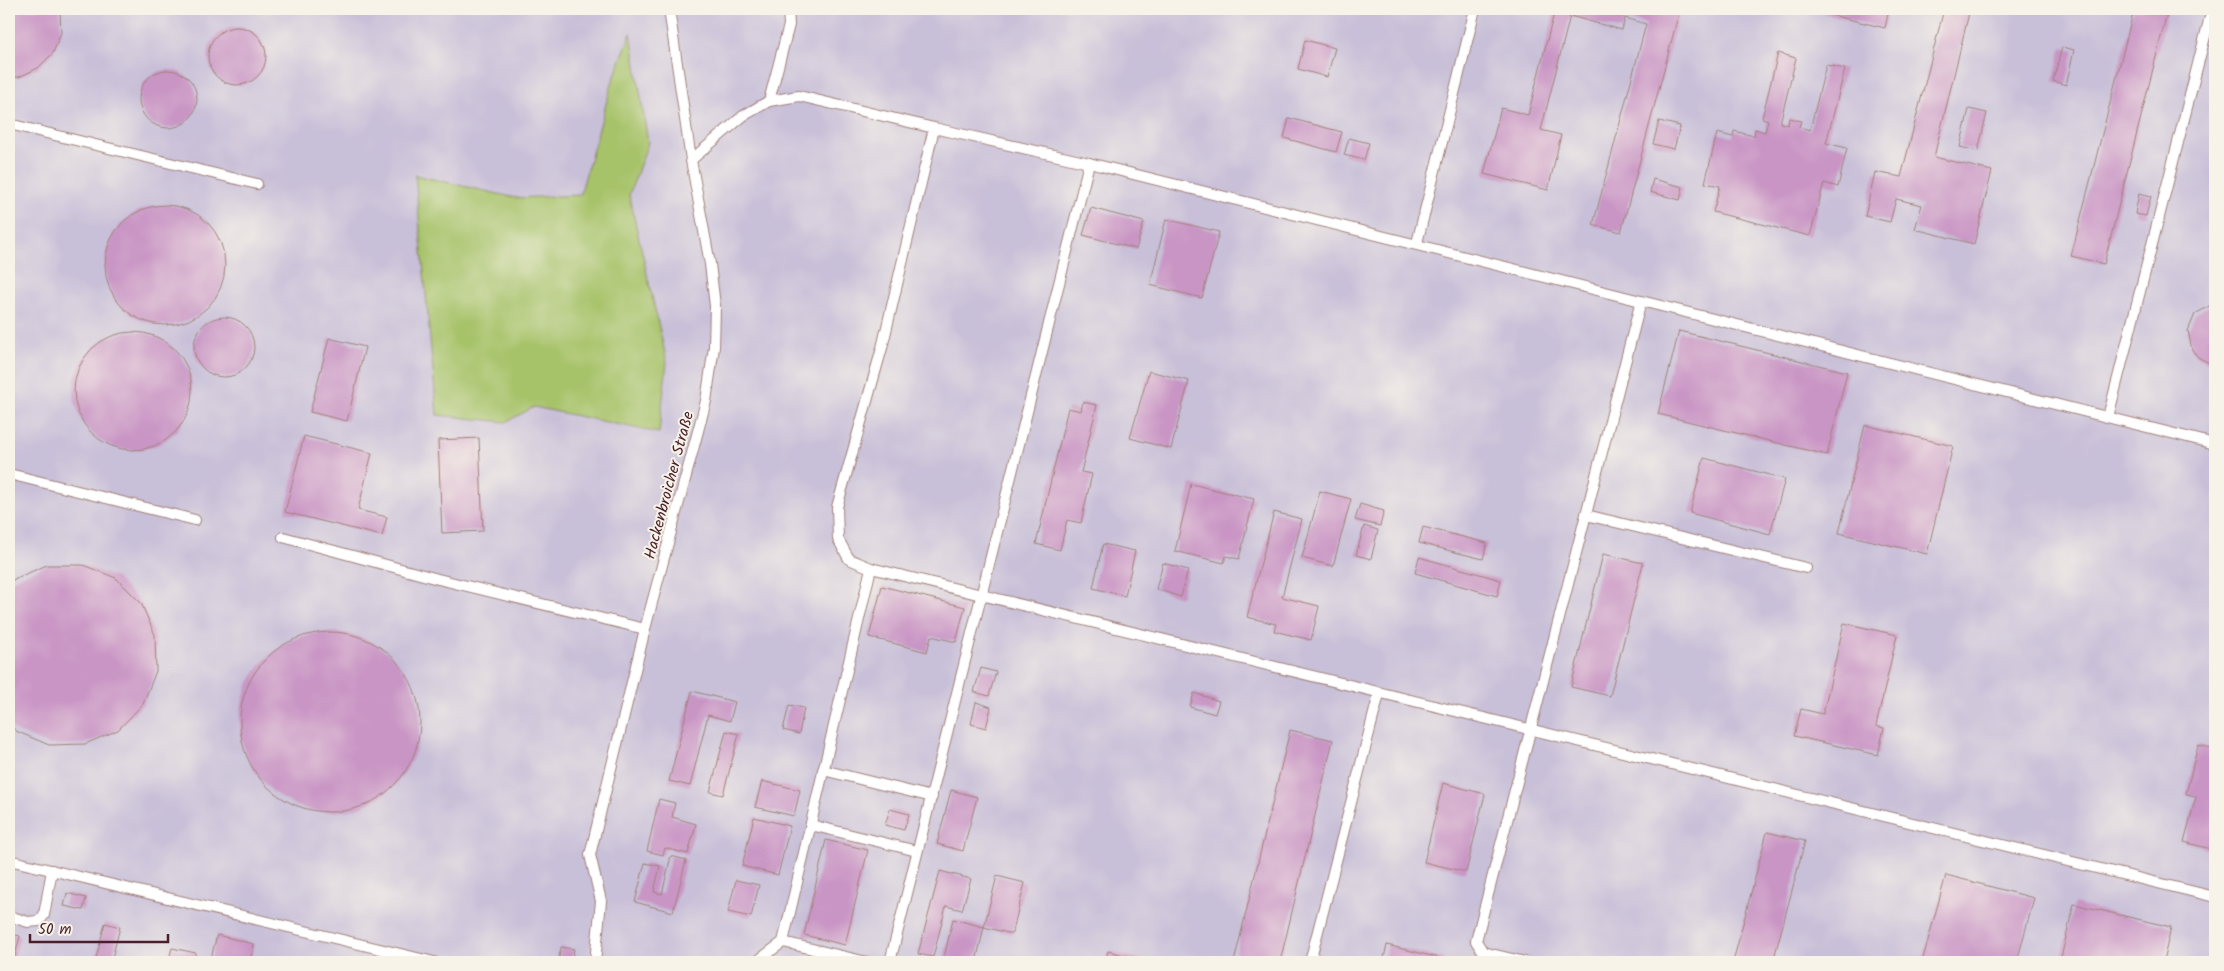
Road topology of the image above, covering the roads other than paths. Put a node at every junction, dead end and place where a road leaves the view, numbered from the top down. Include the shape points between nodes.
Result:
1 (669, 9) edge
2 (788, 9) edge
3 (1475, 9) edge
4 (2212, 9) edge
5 (769, 101) junction
6 (9, 124) edge
7 (934, 128) junction
8 (692, 160) junction
9 (1090, 163) junction
10 (257, 184) dead end
11 (1416, 243) junction
12 (1641, 300) junction
13 (2108, 417) junction
14 (2215, 444) edge
15 (9, 474) edge
16 (1586, 515) junction
17 (195, 520) dead end
18 (283, 537) dead end
19 (871, 568) junction
20 (1806, 568) dead end
21 (983, 596) junction
22 (645, 629) junction
23 (1379, 694) junction
24 (1530, 730) junction
25 (823, 770) junction
26 (932, 797) junction
27 (811, 825) junction
28 (917, 851) junction
29 (9, 860) edge
30 (52, 870) junction
31 (2215, 897) edge
32 (9, 916) edge
33 (784, 942) junction
34 (434, 962) edge
35 (595, 962) edge
36 (756, 962) edge
37 (867, 962) edge
38 (890, 962) edge
39 (1310, 962) edge
40 (1526, 962) edge

1 - 8 lane, Hackenbroicher Straße
2 - 5 lane via 790,25
3 - 11 lane
4 - 13 lane
5 - 7 lane via 799,96
5 - 8 lane via 743,116
6 - 10 lane
7 - 9 lane
7 - 19 lane via 882,348 837,508 838,539 845,552 849,559
8 - 22 lane, Hackenbroicher Straße via 715,306 714,347 706,401
9 - 11 lane
9 - 21 lane
11 - 12 lane
12 - 13 lane
12 - 16 lane
13 - 14 lane
15 - 17 lane
16 - 20 lane
16 - 24 lane
18 - 22 lane via 438,579
19 - 21 lane
19 - 25 lane
21 - 23 lane
21 - 26 lane
22 - 35 lane, Hackenbroicher Straße via 590,854 601,900
23 - 24 lane
23 - 39 lane
24 - 31 lane
24 - 40 lane via 1476,941 1482,952
25 - 26 lane
25 - 27 lane
26 - 28 lane
27 - 28 lane
27 - 33 lane
28 - 38 lane
29 - 30 lane
30 - 32 lane via 44,915 39,921 28,922
30 - 34 lane
33 - 36 lane
33 - 37 lane

